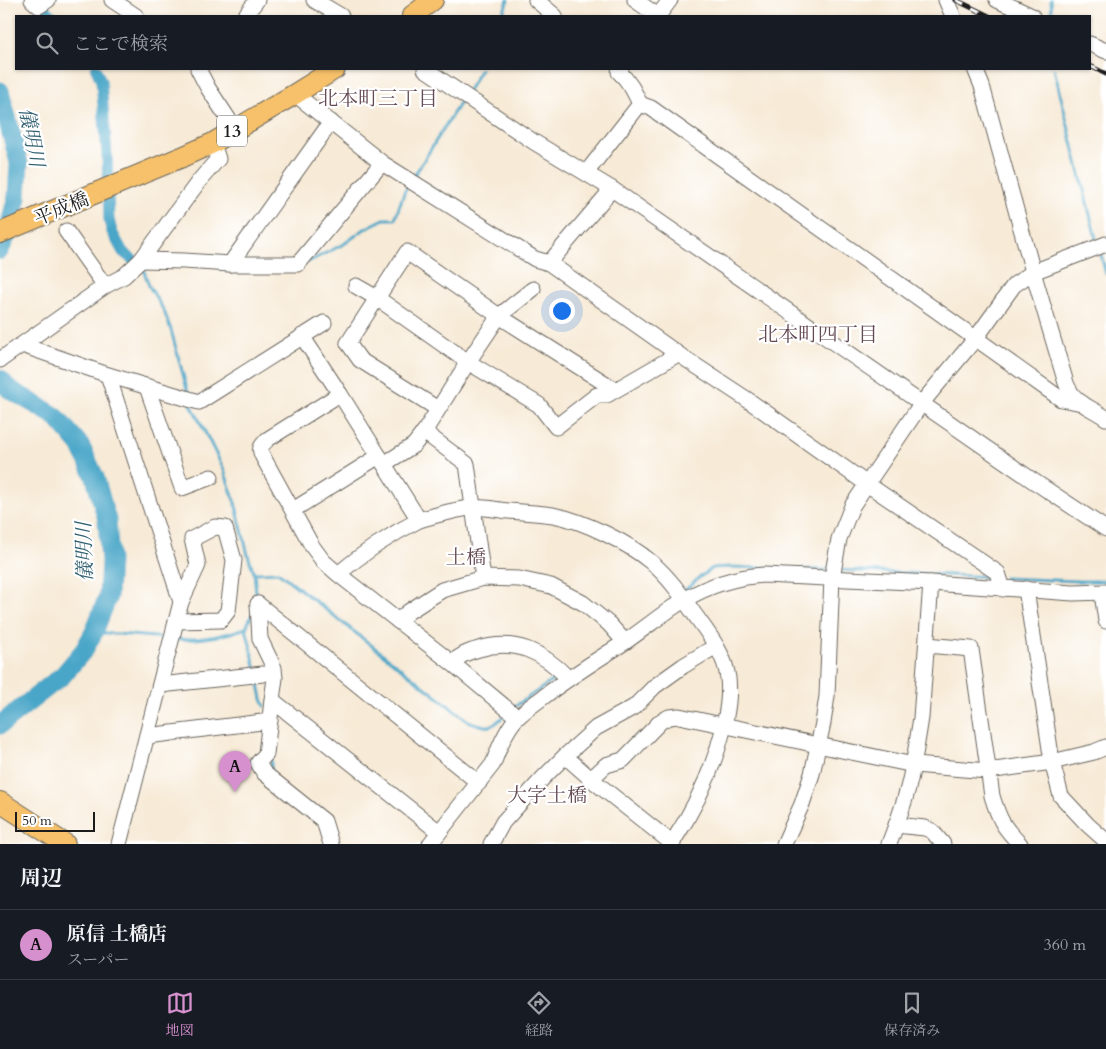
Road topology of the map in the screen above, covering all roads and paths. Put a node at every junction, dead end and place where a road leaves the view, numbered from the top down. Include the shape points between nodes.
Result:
1 (32, 0) edge
2 (48, 0) edge
3 (112, 0) edge
4 (257, 0) edge
5 (314, 0) edge
6 (433, 0) edge
7 (536, 0) edge
8 (635, 0) edge
9 (670, 0) edge
10 (946, 0) edge
11 (998, 0) edge
12 (134, 15) edge
13 (246, 15) edge
14 (339, 15) edge
15 (413, 15) edge
16 (554, 15) edge
17 (657, 15) edge
18 (659, 15) edge
19 (953, 15) edge
20 (1030, 15) edge
21 (1091, 44) edge
22 (1106, 52) edge
23 (333, 70) edge
24 (427, 70) edge
25 (618, 70) edge
26 (975, 70) edge
27 (202, 71) edge
28 (295, 94) junction
29 (640, 104) junction
30 (331, 122) junction
31 (235, 129) junction
32 (213, 142) junction
33 (382, 163) junction
34 (586, 173) junction
35 (612, 189) junction
36 (66, 231) dead end
37 (0, 233) edge
38 (1106, 244) edge
39 (141, 260) junction
40 (549, 263) junction
41 (230, 264) junction
42 (1033, 272) junction
43 (105, 286) junction
44 (356, 286) dead end
45 (532, 289) dead end
46 (377, 298) junction
47 (499, 316) junction
48 (324, 323) dead end
49 (302, 336) junction
50 (976, 338) junction
51 (22, 345) junction
52 (678, 354) junction
53 (1, 359) edge
54 (468, 362) junction
55 (108, 375) junction
56 (148, 387) junction
57 (614, 389) junction
58 (340, 394) junction
59 (1082, 403) junction
60 (921, 404) junction
61 (438, 409) junction
62 (1106, 418) edge
63 (424, 432) junction
64 (382, 460) junction
65 (211, 477) dead end
66 (866, 484) junction
67 (473, 507) junction
68 (292, 510) junction
69 (419, 520) junction
70 (1106, 529) edge
71 (338, 574) junction
72 (483, 578) junction
73 (832, 578) junction
74 (931, 583) junction
75 (1003, 588) junction
76 (1026, 589) junction
77 (1104, 593) edge
78 (685, 600) junction
79 (181, 602) junction
80 (176, 621) junction
81 (398, 621) junction
82 (1106, 622) edge
83 (625, 642) junction
84 (927, 645) junction
85 (716, 646) junction
86 (452, 663) junction
87 (263, 674) dead end
88 (568, 678) junction
89 (160, 685) junction
90 (272, 700) junction
91 (517, 717) junction
92 (270, 721) junction
93 (724, 725) junction
94 (147, 736) junction
95 (819, 744) junction
96 (1106, 747) edge
97 (566, 756) junction
98 (1052, 762) junction
99 (914, 765) junction
100 (988, 771) junction
101 (591, 779) junction
102 (479, 783) junction
103 (0, 802) edge
104 (896, 825) junction
105 (439, 832) junction
106 (1106, 841) edge
107 (65, 844) edge
108 (119, 844) edge
109 (331, 844) edge
110 (430, 844) edge
111 (491, 844) edge
112 (672, 844) edge
113 (784, 844) edge
114 (889, 844) edge
115 (943, 844) edge
116 (1020, 844) edge

1 - 2 street via 39,6
3 - 12 street
4 - 13 street
5 - 14 street
6 - 15 main road
7 - 16 street
8 - 17 street
9 - 18 street
10 - 19 street
11 - 20 street
21 - 22 street
23 - 28 main road, 13
24 - 34 street
25 - 29 street
26 - 42 street
27 - 31 street via 217,103
28 - 30 street
28 - 31 main road, 13
29 - 34 street
29 - 50 street via 651,108
30 - 33 street
30 - 41 street
31 - 32 main road, 13
32 - 37 main road, 平成橋 / 13
32 - 39 street via 218,160
33 - 40 street via 535,259
33 - 41 street via 298,264
34 - 35 street
35 - 40 street
35 - 60 street
36 - 43 street
38 - 42 street
39 - 41 street
39 - 43 street via 124,276
40 - 52 street
42 - 50 street via 1007,293
42 - 59 street via 1066,383 1070,393
43 - 51 street
44 - 46 street
45 - 47 street
46 - 47 street via 407,252
46 - 54 street
46 - 61 street via 348,343 360,360
47 - 54 street
47 - 57 street
48 - 49 street
49 - 56 street via 199,402
49 - 58 street
50 - 59 street via 1061,399
50 - 60 street
51 - 53 street
51 - 55 street
52 - 57 street
52 - 66 street
54 - 57 street via 538,405 556,427 598,395 607,395
54 - 61 street
55 - 56 street
55 - 79 street
56 - 65 street via 182,488
58 - 64 street
58 - 68 street via 261,446 260,452
59 - 62 street
60 - 66 street
60 - 70 street
61 - 63 street
63 - 64 street via 414,445
63 - 67 street via 467,464
64 - 68 street
64 - 69 street
66 - 73 street via 852,506 839,539
66 - 75 street via 998,573
67 - 69 street
67 - 72 street
67 - 78 street via 555,516 595,529 650,561
68 - 71 street via 312,546
69 - 71 street via 377,544
71 - 81 street
72 - 81 street via 442,590
72 - 83 street via 519,579 559,590 596,612
73 - 74 street
73 - 78 street via 749,576 718,584
73 - 95 street via 827,696
74 - 75 street
74 - 84 street
75 - 76 street
76 - 77 street
76 - 98 street
77 - 82 street
78 - 83 street
78 - 85 street
79 - 80 street
79 - 80 street via 198,565 192,539 215,527 225,528 234,560 228,611 221,620
80 - 89 street
81 - 86 street
83 - 88 street
84 - 99 street
84 - 100 street via 970,649
85 - 93 street via 728,675 728,707
85 - 97 street via 655,686 634,707 596,728
86 - 88 street via 466,653 491,645 518,646 544,657
86 - 91 street
87 - 89 street
88 - 91 street
89 - 94 street
90 - 92 street
90 - 102 street via 274,668 260,639 258,604
90 - 105 street
91 - 102 street via 493,764
92 - 94 street
92 - 109 street via 266,754 258,763 264,773 324,821
93 - 95 street
93 - 101 street via 679,716 661,720 623,760 606,765
93 - 112 street via 710,772
94 - 108 street
95 - 99 street
95 - 113 street via 802,804
96 - 98 street
97 - 101 street
97 - 111 street via 503,822
98 - 100 street
98 - 106 street via 1061,796
99 - 100 street
99 - 104 street
100 - 116 street via 998,814 1005,828
101 - 112 street
102 - 105 street
103 - 107 main road
104 - 114 street
104 - 115 street via 925,828
105 - 110 street

